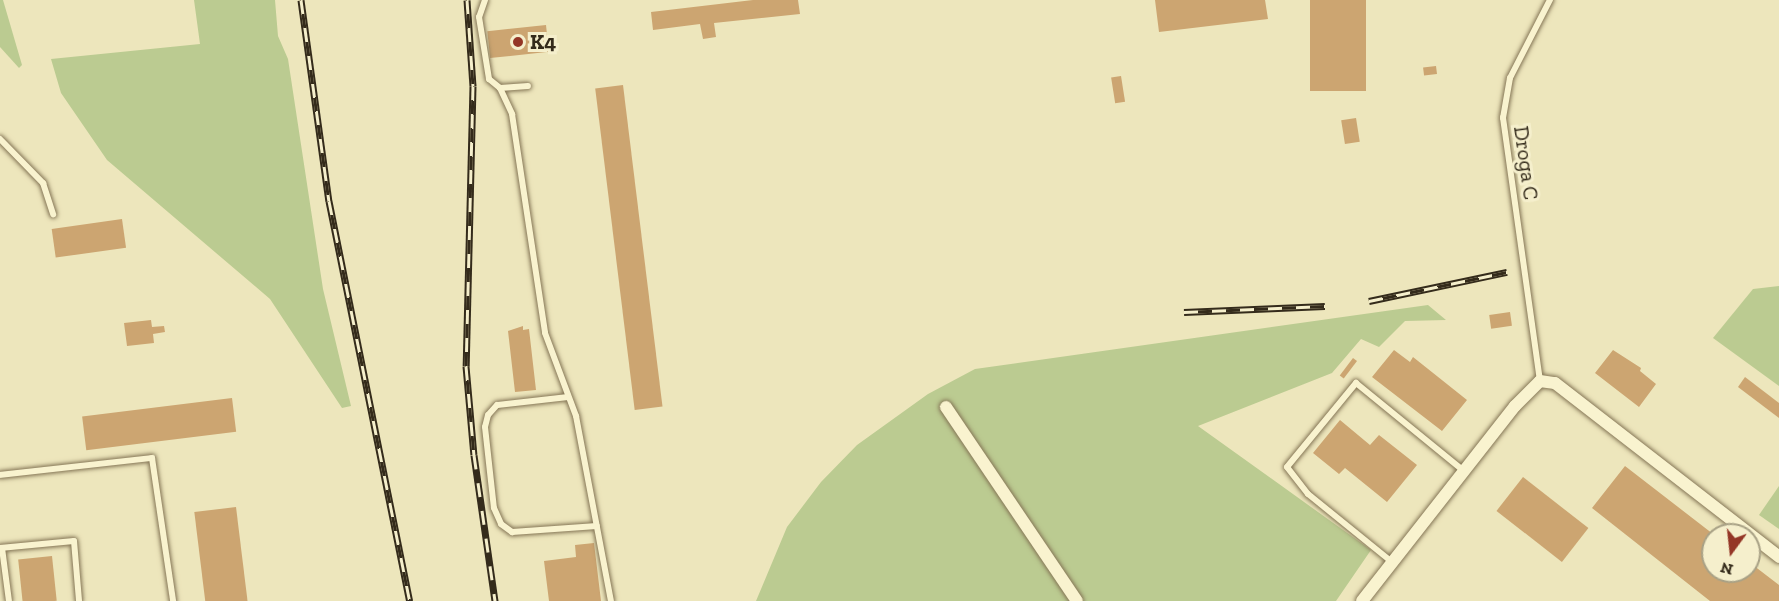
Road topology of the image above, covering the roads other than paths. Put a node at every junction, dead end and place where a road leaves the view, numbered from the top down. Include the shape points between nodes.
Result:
1 (485, 0) edge
2 (1550, 0) edge
3 (528, 86) dead end
4 (500, 88) junction
5 (0, 139) edge
6 (53, 214) dead end
7 (1540, 381) junction
8 (568, 397) junction
9 (946, 407) dead end
10 (1464, 471) junction
11 (0, 475) edge
12 (597, 526) junction
13 (1, 548) edge
14 (1779, 557) edge
15 (1392, 562) junction
16 (9, 601) edge
17 (80, 601) edge
18 (173, 601) edge
19 (611, 601) edge
20 (1077, 601) edge
21 (1362, 601) edge

1 - 4 lane via 479,17 483,50 489,79
2 - 7 lane, Droga C via 1510,78 1503,118
3 - 4 lane
4 - 8 lane via 512,114 545,333
5 - 6 lane via 43,183
7 - 10 street
7 - 14 street via 1555,383
8 - 12 lane via 585,458
8 - 12 lane via 497,405 489,415 484,428 494,508 501,524 512,532
9 - 20 street
10 - 15 street
10 - 15 lane via 1356,383 1287,467 1308,494
11 - 18 lane via 152,458
12 - 19 lane
13 - 16 lane
13 - 17 lane via 74,541
15 - 21 street

